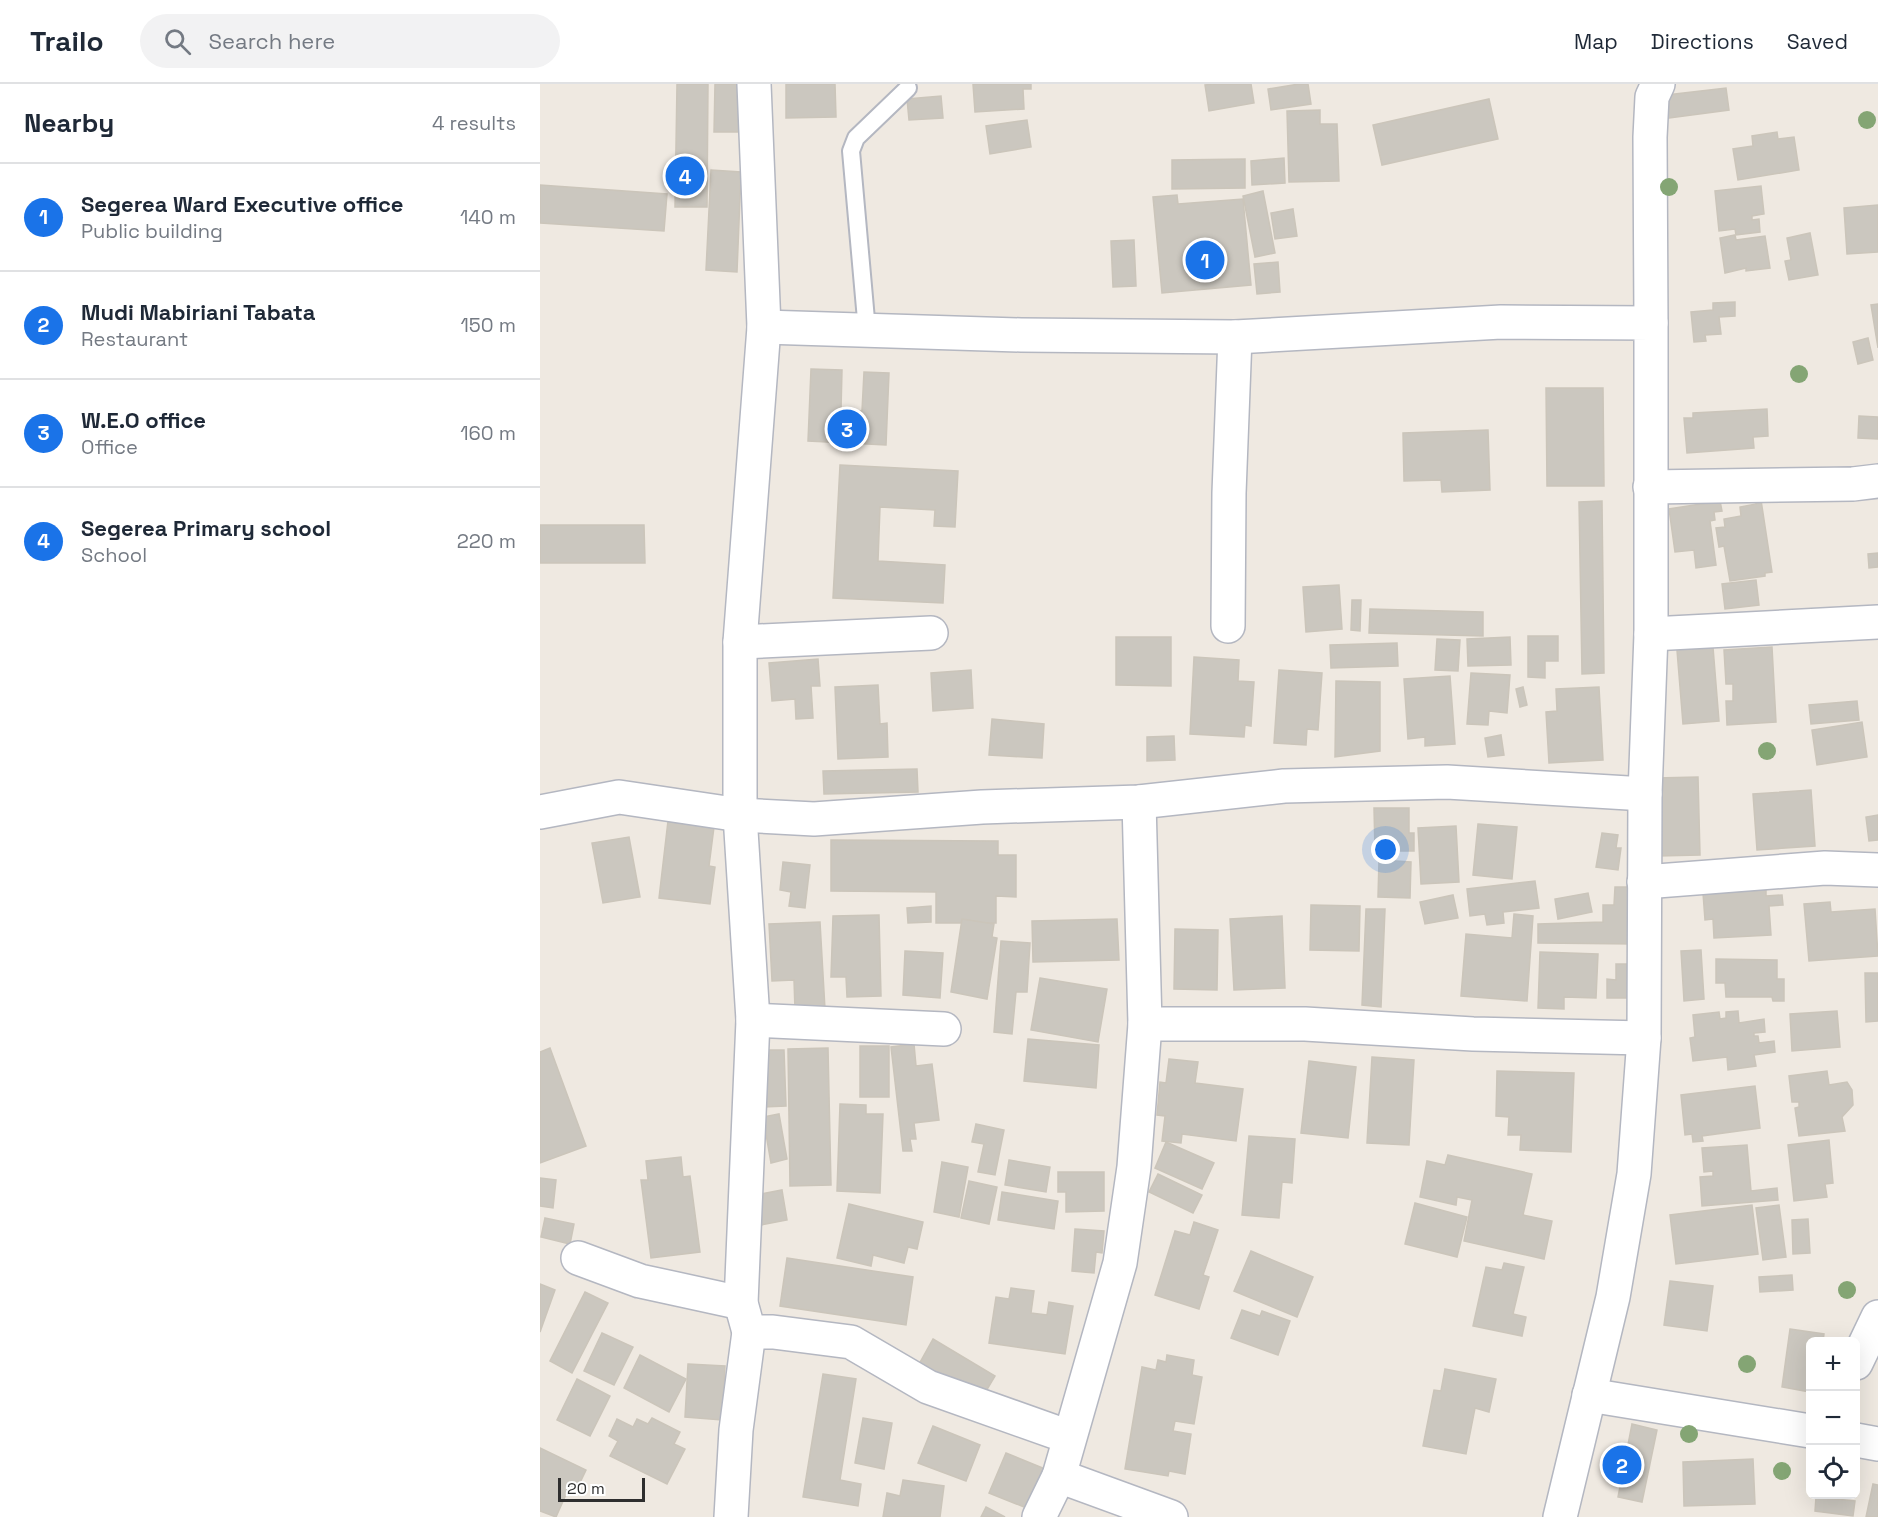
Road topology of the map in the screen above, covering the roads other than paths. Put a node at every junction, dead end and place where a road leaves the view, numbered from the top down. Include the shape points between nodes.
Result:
1 (754, 84) edge
2 (1658, 84) edge
3 (908, 88) dead end
4 (1651, 323) junction
5 (764, 327) junction
6 (867, 331) junction
7 (1235, 337) junction
8 (1878, 481) edge
9 (1650, 487) junction
10 (1878, 622) edge
11 (1228, 626) dead end
12 (931, 633) dead end
13 (1651, 634) junction
14 (740, 642) junction
15 (1645, 794) junction
16 (1138, 802) junction
17 (540, 812) edge
18 (741, 814) junction
19 (1878, 870) edge
20 (1644, 882) junction
21 (753, 1020) junction
22 (1145, 1024) junction
23 (944, 1029) dead end
24 (1644, 1038) junction
25 (578, 1258) dead end
26 (1878, 1317) edge
27 (745, 1318) junction
28 (1860, 1355) edge
29 (1589, 1395) junction
30 (1806, 1430) edge
31 (1069, 1437) junction
32 (1860, 1441) edge
33 (1878, 1444) edge
34 (1059, 1476) junction
35 (731, 1517) edge
36 (1039, 1517) edge
37 (1170, 1517) edge
38 (1560, 1517) edge

1 - 5 street
2 - 4 street via 1652,97 1650,137
3 - 6 lane via 856,138 851,151
4 - 7 street via 1502,322
4 - 9 street
5 - 6 street
5 - 14 street
6 - 7 street
7 - 11 street
8 - 9 street
9 - 13 street
10 - 13 street
12 - 14 street
13 - 15 street
14 - 18 street
15 - 16 street via 1447,782 1284,786
15 - 20 street
16 - 18 street via 982,807 814,819
16 - 22 street
17 - 18 street via 619,797
18 - 21 street
19 - 20 street via 1825,868
20 - 24 street
21 - 23 street
21 - 27 street
22 - 24 street via 1305,1024 1473,1034
22 - 31 street via 1134,1167 1120,1263
24 - 29 street via 1634,1174 1613,1297
25 - 27 street
26 - 28 street
27 - 31 street via 773,1332 851,1342 928,1387
27 - 35 street
29 - 30 street
29 - 38 street
31 - 34 street
32 - 33 street
34 - 36 street
34 - 37 street

